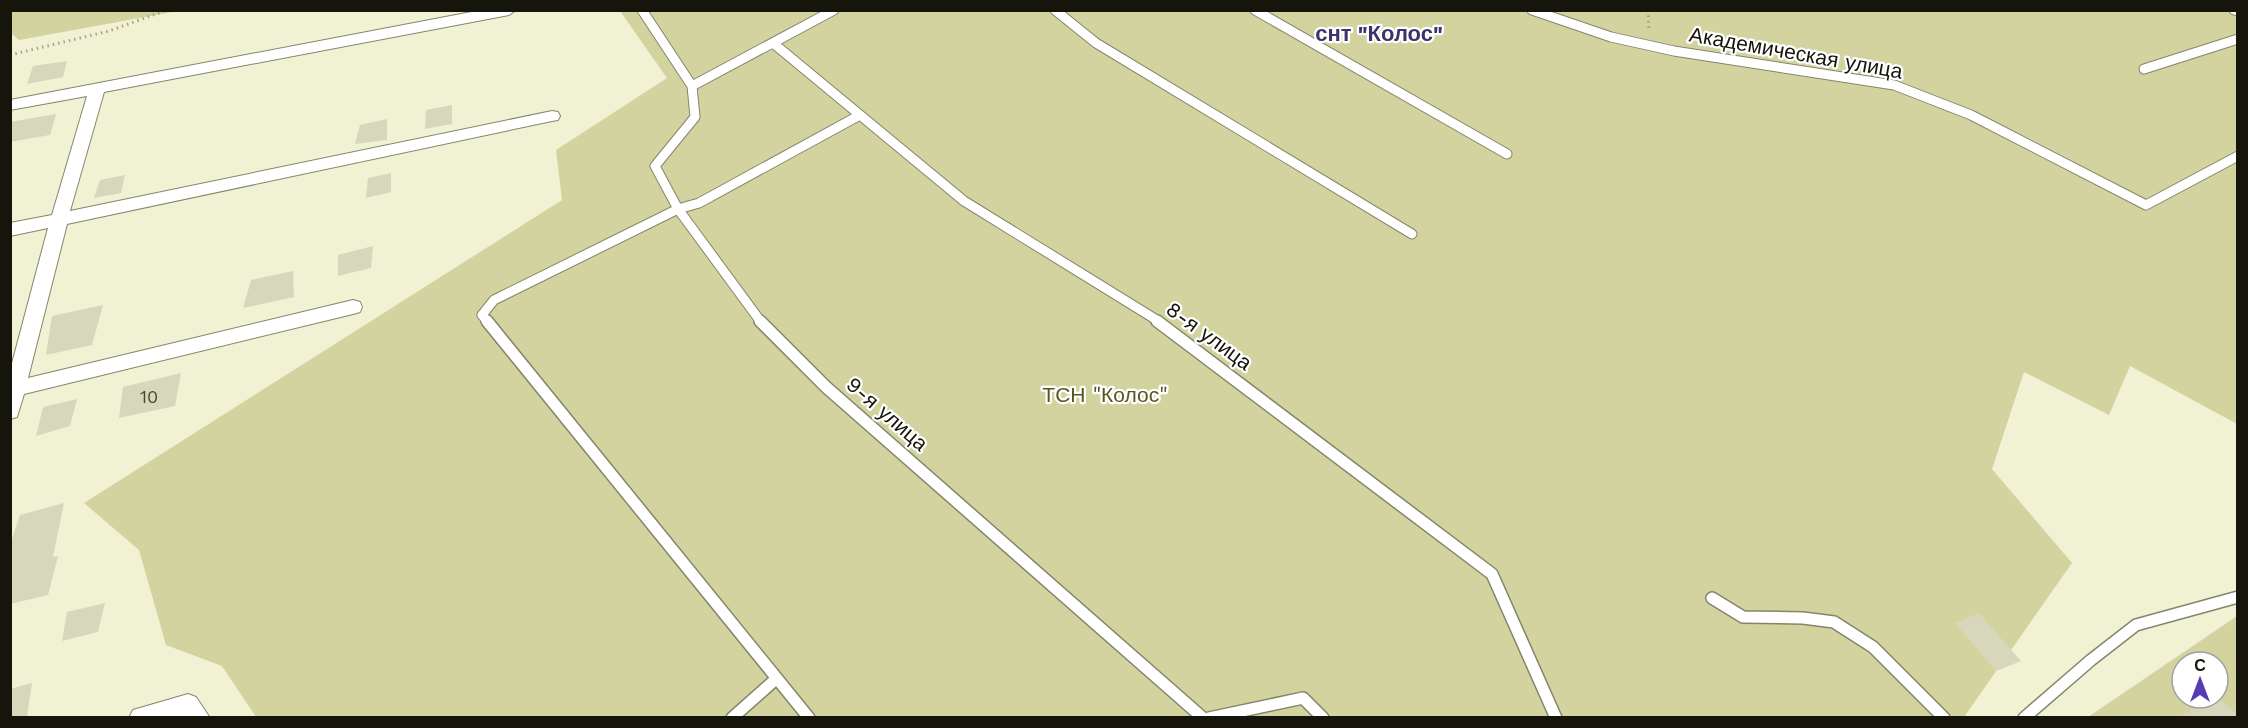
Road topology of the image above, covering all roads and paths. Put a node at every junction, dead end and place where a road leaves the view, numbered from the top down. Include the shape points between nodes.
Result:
1 (167, 10) edge
2 (509, 10) edge
3 (642, 10) edge
4 (834, 10) edge
5 (1054, 10) edge
6 (1255, 10) edge
7 (1532, 10) edge
8 (1648, 10) edge
9 (462, 15) edge
10 (2238, 39) edge
11 (773, 43) junction
12 (1648, 45) junction
13 (10, 55) edge
14 (2144, 69) dead end
15 (692, 86) junction
16 (96, 90) junction
17 (10, 105) edge
18 (860, 115) junction
19 (552, 116) dead end
20 (1507, 154) dead end
21 (2238, 156) edge
22 (678, 209) junction
23 (59, 220) junction
24 (10, 230) edge
25 (1412, 234) dead end
26 (353, 307) dead end
27 (14, 389) edge
28 (10, 411) edge
29 (2238, 597) edge
30 (1712, 598) dead end
31 (776, 679) junction
32 (141, 717) edge
33 (198, 717) edge
34 (732, 717) edge
35 (809, 717) edge
36 (1203, 717) edge
37 (1209, 717) edge
38 (1323, 717) edge
39 (1556, 717) edge
40 (1944, 717) edge
41 (2024, 717) edge

1 - 13 path via 109,31
2 - 9 street
3 - 15 lane
4 - 11 lane
5 - 25 lane via 1096,43
6 - 20 lane
7 - 12 lane, Академическая улица via 1611,37
8 - 12 path
9 - 16 street
10 - 14 lane
11 - 15 lane
11 - 18 lane, 8-я улица
12 - 21 lane, Академическая улица via 1894,85 1971,115 2146,205
15 - 22 lane, 9-я улица via 695,117 656,166
16 - 17 street
16 - 23 street
18 - 22 lane via 699,203
18 - 39 lane, 8-я улица via 964,201 1164,325 1492,574
19 - 23 street
22 - 31 lane via 494,300 483,315
22 - 36 lane, 9-я улица via 758,319 826,387
23 - 24 street
23 - 27 street
26 - 27 street
27 - 28 street
29 - 41 lane via 2136,625
30 - 40 lane via 1743,617 1834,622 1873,647
31 - 34 lane
31 - 35 lane
32 - 33 street via 188,705
37 - 38 lane via 1304,698

